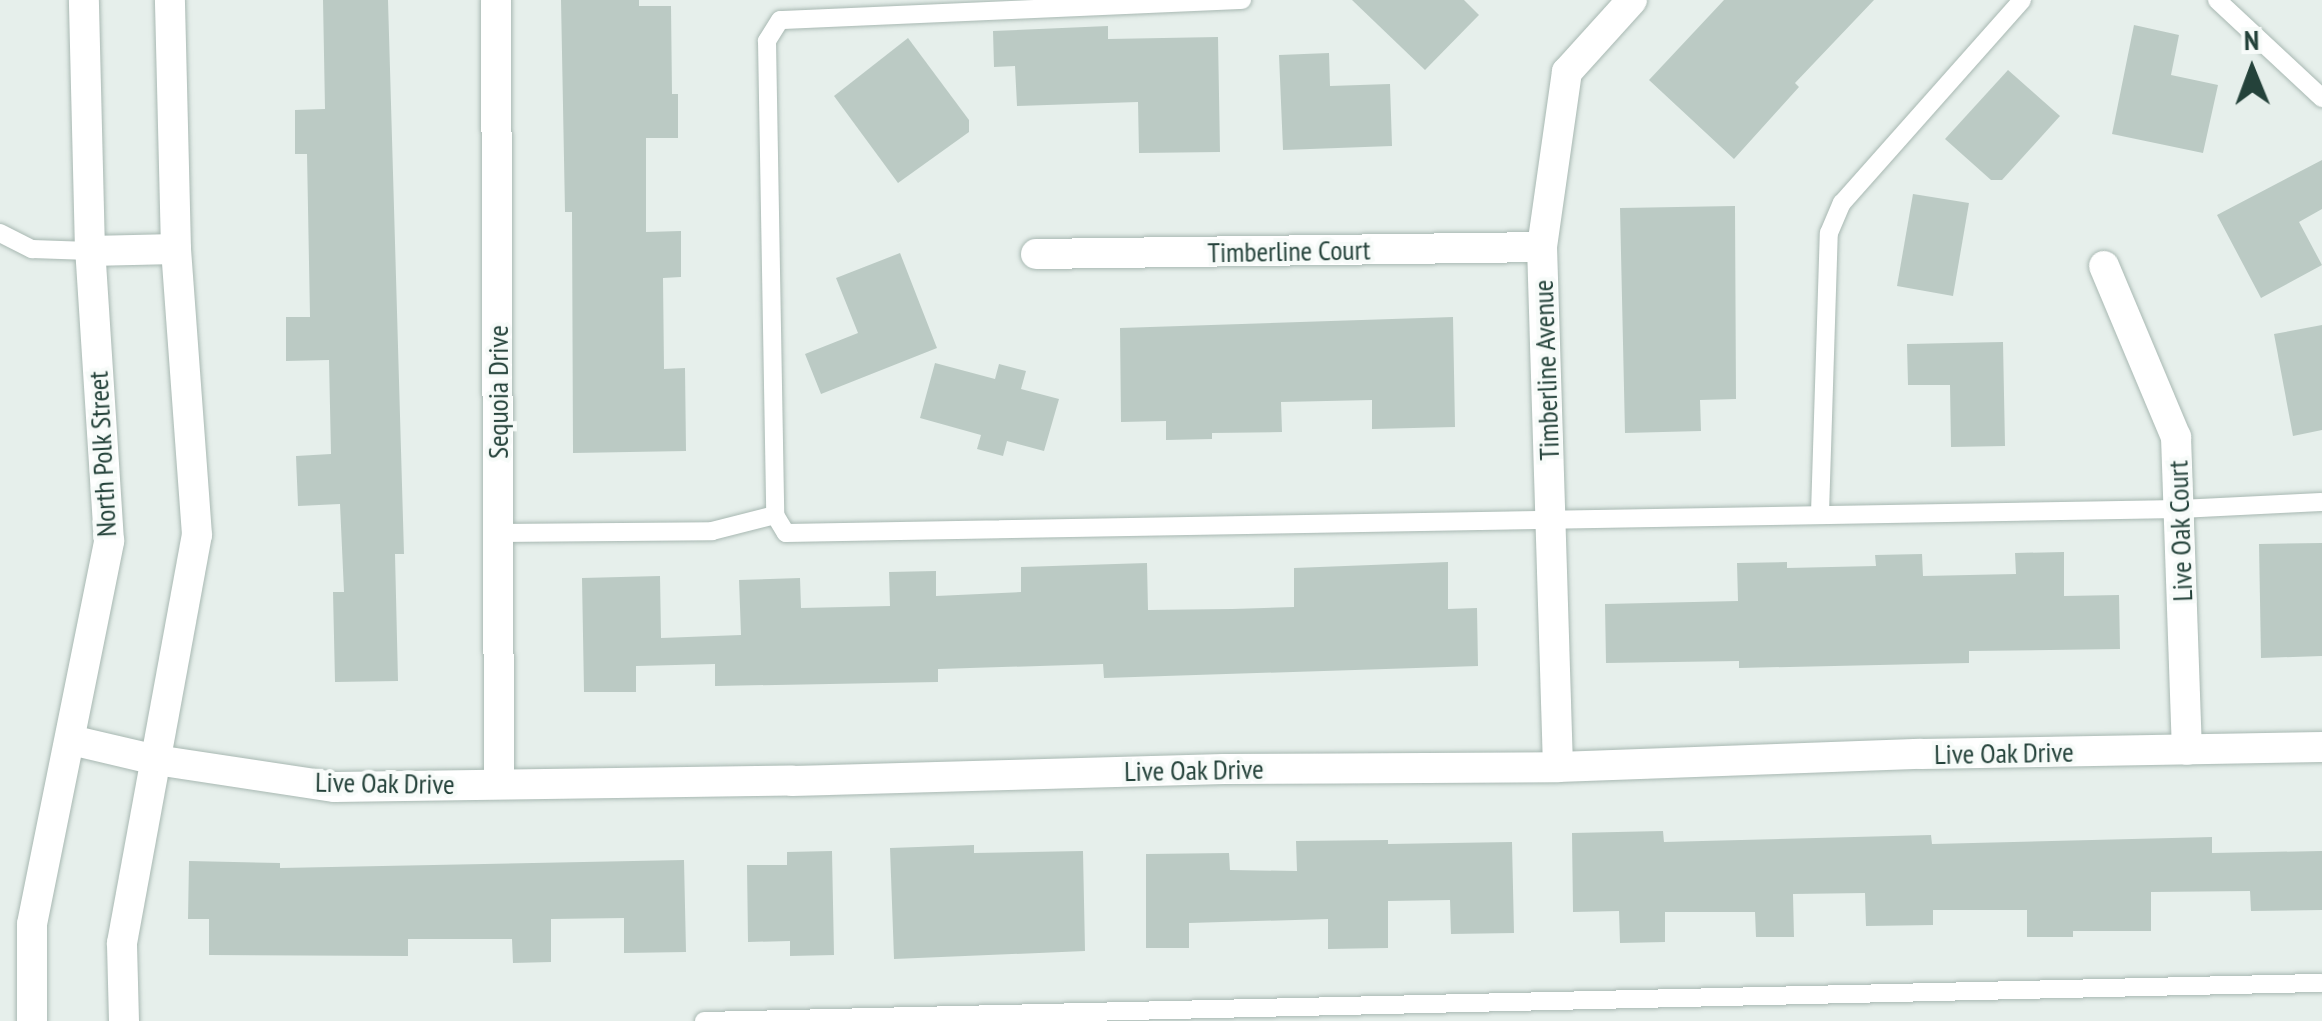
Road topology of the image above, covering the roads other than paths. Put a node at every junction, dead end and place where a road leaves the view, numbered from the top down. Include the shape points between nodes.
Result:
1 (84, 0) edge
2 (170, 0) edge
3 (496, 0) edge
4 (1242, 0) edge
5 (1632, 0) edge
6 (2022, 0) edge
7 (2218, 0) edge
8 (2322, 98) edge
9 (0, 233) edge
10 (1542, 248) junction
11 (176, 249) junction
12 (90, 251) junction
13 (1036, 254) dead end
14 (2104, 266) dead end
15 (2322, 502) edge
16 (2179, 509) junction
17 (1820, 513) junction
18 (776, 514) junction
19 (1550, 517) junction
20 (498, 532) junction
21 (71, 740) junction
22 (2322, 747) edge
23 (2187, 750) junction
24 (156, 760) junction
25 (1558, 767) junction
26 (500, 784) junction
27 (2322, 983) edge
28 (32, 1021) edge
29 (124, 1021) edge
30 (704, 1021) edge

1 - 12 street, North Polk Street
2 - 11 street
3 - 20 street, Sequoia Drive
4 - 18 lane via 780,20 766,41
5 - 10 street, Timberline Avenue via 1567,72
6 - 17 lane via 1842,203 1829,233
7 - 8 lane
9 - 12 lane via 32,249
10 - 13 street, Timberline Court
10 - 19 street, Timberline Avenue
11 - 12 street
11 - 24 street via 198,535
12 - 21 street, North Polk Street via 109,540
14 - 16 street, Live Oak Court via 2176,437
15 - 16 lane
16 - 17 lane
16 - 23 street, Live Oak Court
17 - 19 lane
18 - 19 lane via 786,533
18 - 20 lane via 712,531
19 - 25 street, Timberline Avenue
20 - 26 street, Sequoia Drive
21 - 24 street, Live Oak Drive
21 - 28 street, North Polk Street via 32,924
22 - 23 street, Live Oak Drive
23 - 25 street, Live Oak Drive
24 - 26 street, Live Oak Drive via 335,787
24 - 29 street via 122,943
25 - 26 street, Live Oak Drive
27 - 30 lane

